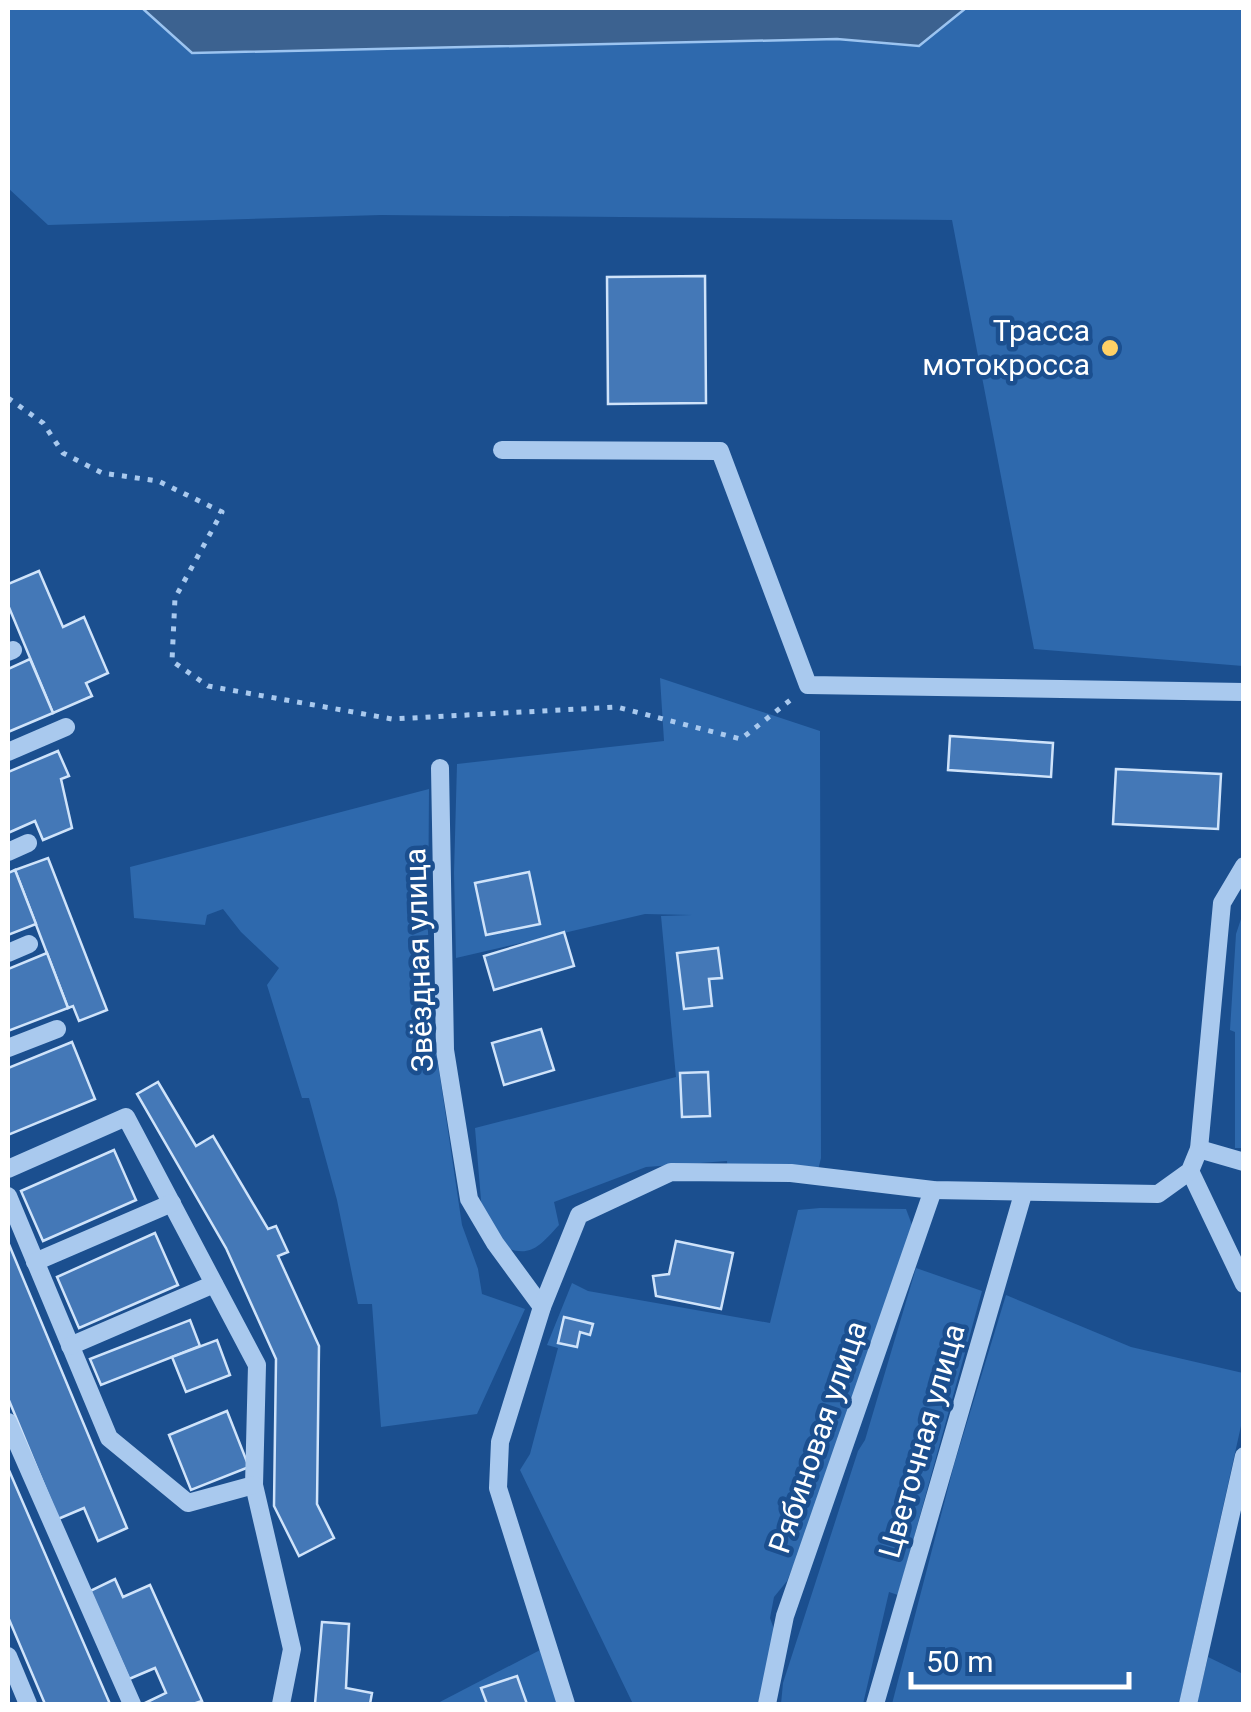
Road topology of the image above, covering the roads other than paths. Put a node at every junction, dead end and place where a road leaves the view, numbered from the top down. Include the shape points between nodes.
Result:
1 (502, 450) dead end
2 (1244, 692) edge
3 (66, 727) dead end
4 (8, 752) edge
5 (440, 768) dead end
6 (28, 844) dead end
7 (8, 852) edge
8 (1244, 866) edge
9 (29, 944) dead end
10 (8, 952) edge
11 (58, 1029) dead end
12 (8, 1048) edge
13 (1199, 1149) junction
14 (1244, 1162) edge
15 (8, 1170) edge
16 (1190, 1171) junction
17 (933, 1190) junction
18 (1023, 1194) junction
19 (8, 1196) edge
20 (172, 1204) junction
21 (35, 1262) junction
22 (214, 1284) junction
23 (1244, 1284) edge
24 (542, 1307) junction
25 (70, 1346) junction
26 (8, 1422) edge
27 (1244, 1456) edge
28 (254, 1485) junction
29 (8, 1656) edge
30 (28, 1704) edge
31 (132, 1704) edge
32 (280, 1704) edge
33 (566, 1704) edge
34 (767, 1704) edge
35 (875, 1704) edge
36 (1188, 1704) edge

1 - 2 street via 720,451 808,686
3 - 4 street
5 - 24 street, Звёздная улица via 445,1050 469,1199
6 - 7 street
8 - 13 street via 1222,904
9 - 10 street
11 - 12 street
13 - 14 street
13 - 16 street
15 - 20 street via 126,1117
16 - 18 street via 1158,1194
16 - 23 street
17 - 18 street
17 - 24 street via 791,1172 671,1172 579,1214
17 - 34 street, Рябиновая улица via 784,1616
18 - 35 street, Цветочная улица
19 - 21 street
20 - 21 street
20 - 22 street
21 - 25 street
22 - 25 street
22 - 28 street via 257,1365
24 - 33 street via 500,1442 498,1488
25 - 28 street via 109,1438 188,1503
26 - 31 street
27 - 36 street
28 - 32 street via 292,1649
29 - 30 street

